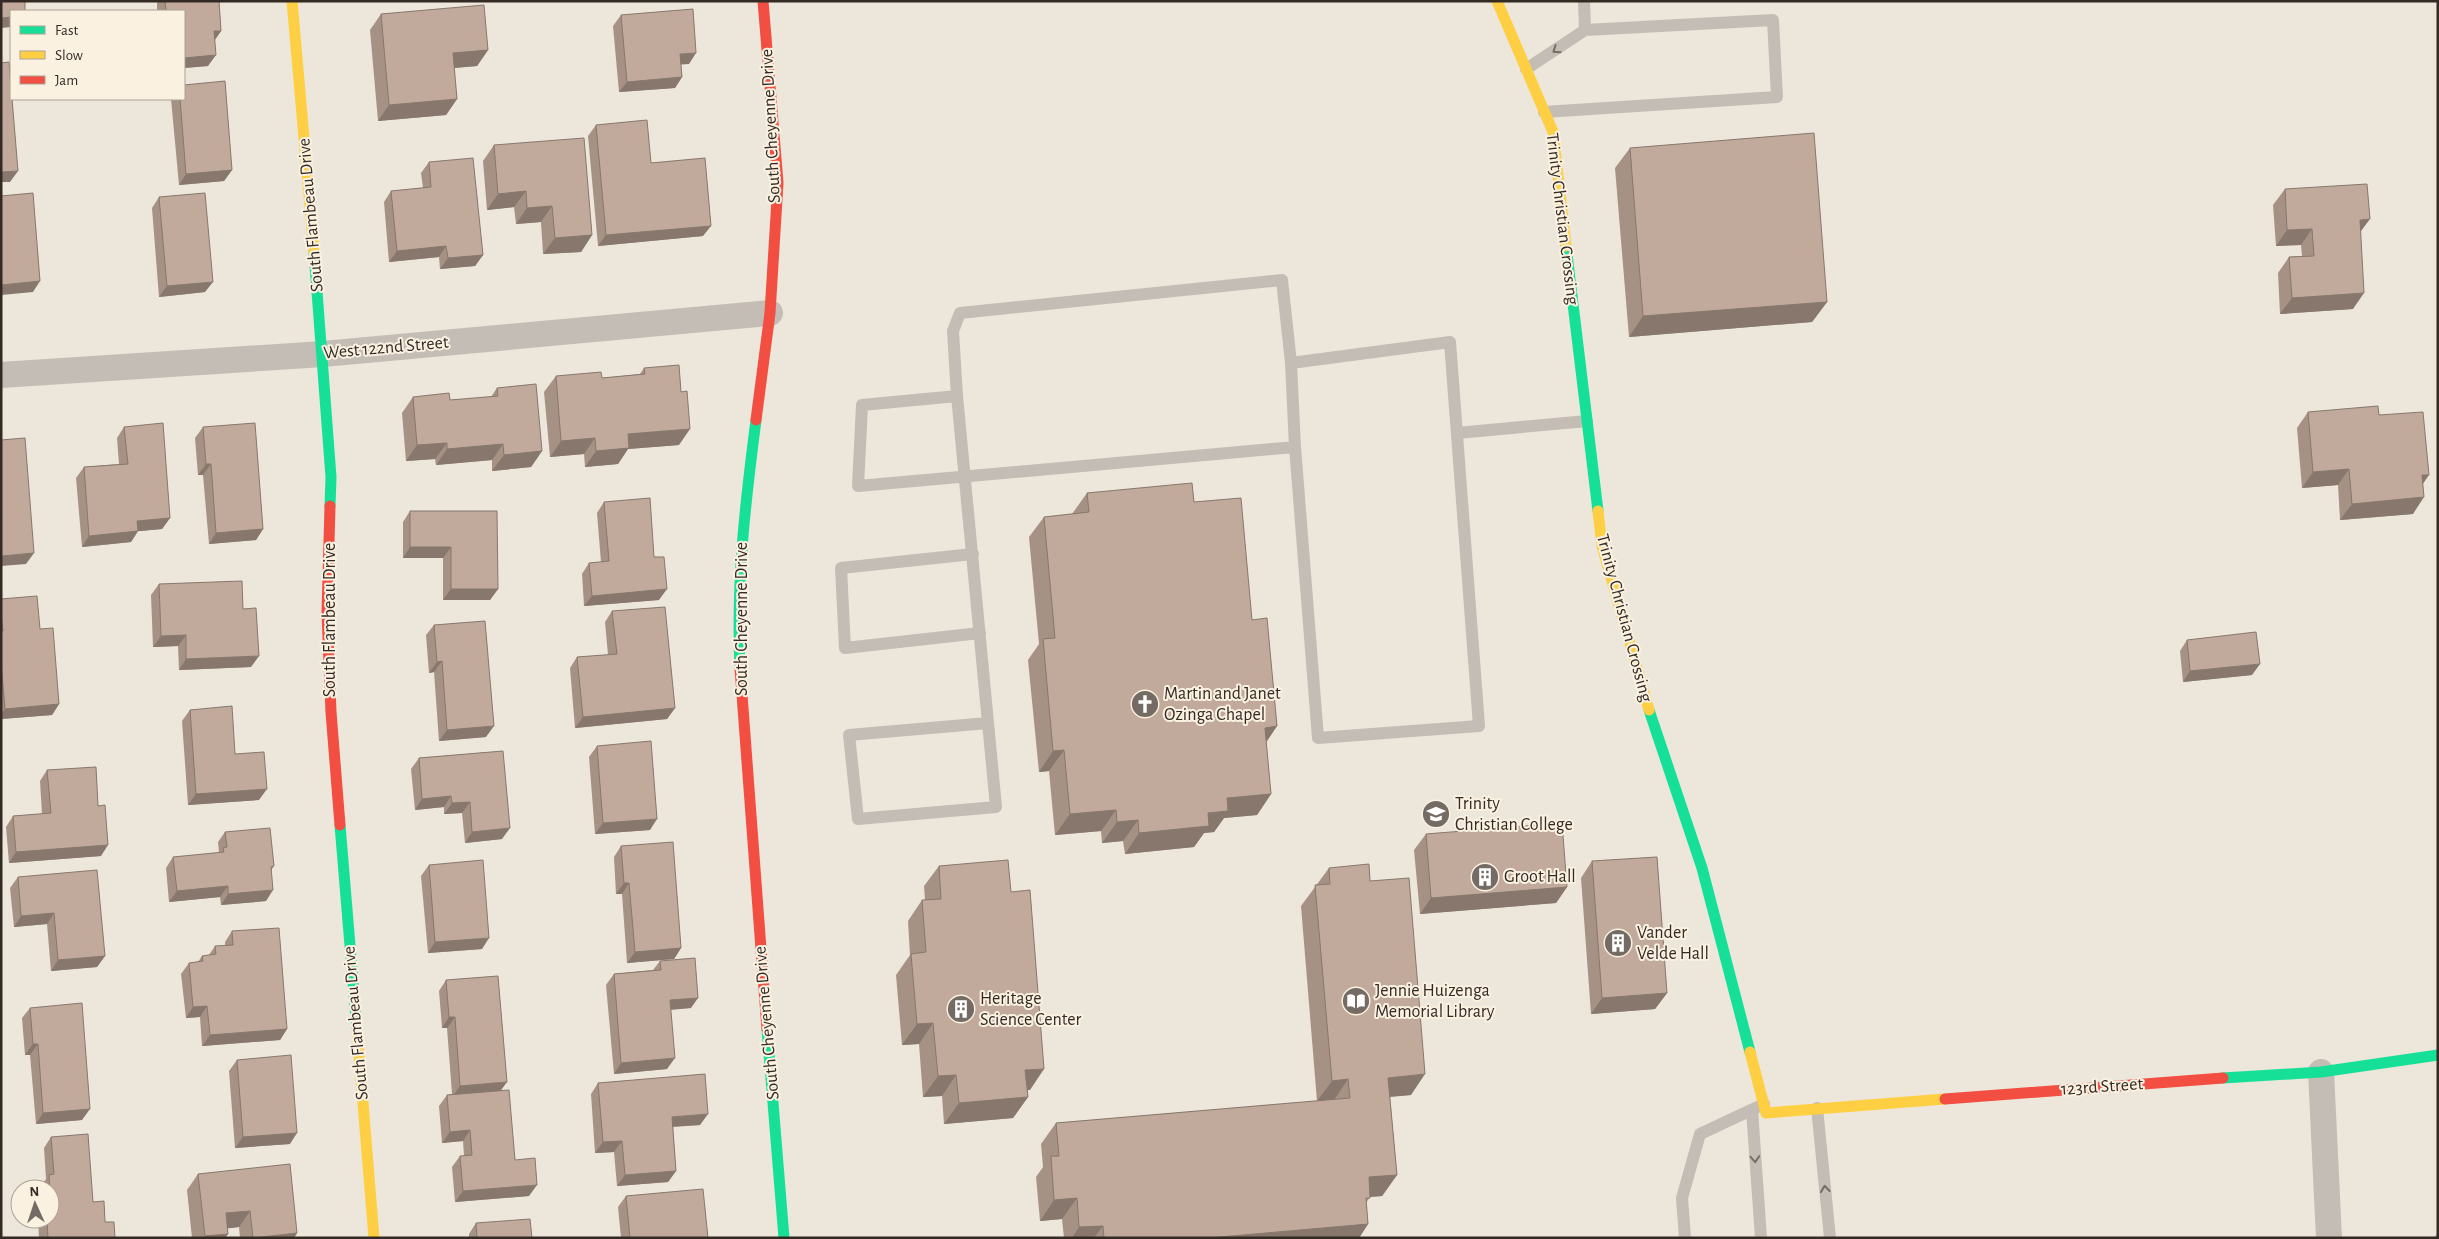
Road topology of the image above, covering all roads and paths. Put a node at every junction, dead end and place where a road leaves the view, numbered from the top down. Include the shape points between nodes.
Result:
1 (292, 1) edge
2 (762, 1) edge
3 (1497, 1) edge
4 (1584, 1) edge
5 (1585, 30) junction
6 (1526, 70) junction
7 (1544, 112) junction
8 (770, 313) junction
9 (323, 354) junction
10 (1291, 363) junction
11 (1, 375) edge
12 (958, 396) junction
13 (1587, 421) junction
14 (1456, 433) junction
15 (1295, 447) junction
16 (966, 476) junction
17 (973, 554) junction
18 (980, 633) junction
19 (988, 723) junction
20 (2438, 1055) edge
21 (2321, 1072) junction
22 (1817, 1108) junction
23 (1765, 1109) junction
24 (1752, 1110) junction
25 (374, 1238) edge
26 (784, 1238) edge
27 (1685, 1238) edge
28 (1761, 1238) edge
29 (1830, 1238) edge
30 (2329, 1238) edge

1 - 9 street, South Flambeau Drive
2 - 8 street, South Cheyenne Drive via 778,183
3 - 6 street, Trinity Christian Crossing
4 - 5 lane
5 -> 6 lane
5 - 7 lane via 1773,20 1777,97
6 - 7 street, Trinity Christian Crossing
7 - 13 street, Trinity Christian Crossing via 1553,132
8 - 9 street, West 122nd Street
8 - 26 street, South Cheyenne Drive via 742,528 738,625 741,700
9 - 11 street, West 122nd Street
9 - 25 street, South Flambeau Drive via 331,477 326,613 328,673
10 - 12 lane via 1282,280 960,313 953,331
10 - 14 lane via 1450,342
10 - 15 lane
12 - 16 lane
12 - 16 lane via 862,405 858,486
13 - 14 lane
13 - 23 street, Trinity Christian Crossing via 1602,546 1649,711 1702,868
14 - 15 lane via 1480,726 1318,738
15 - 16 lane
16 - 17 lane
17 - 18 lane
17 - 18 lane via 841,568 845,648
18 - 19 lane
19 - 19 lane via 996,807 858,818 849,735
20 - 21 street, 123rd Street
21 - 22 street, 123rd Street
21 - 30 street
22 - 23 street, 123rd Street
29 -> 22 lane
23 - 24 lane
24 - 27 lane via 1700,1134 1682,1198
24 -> 28 lane

